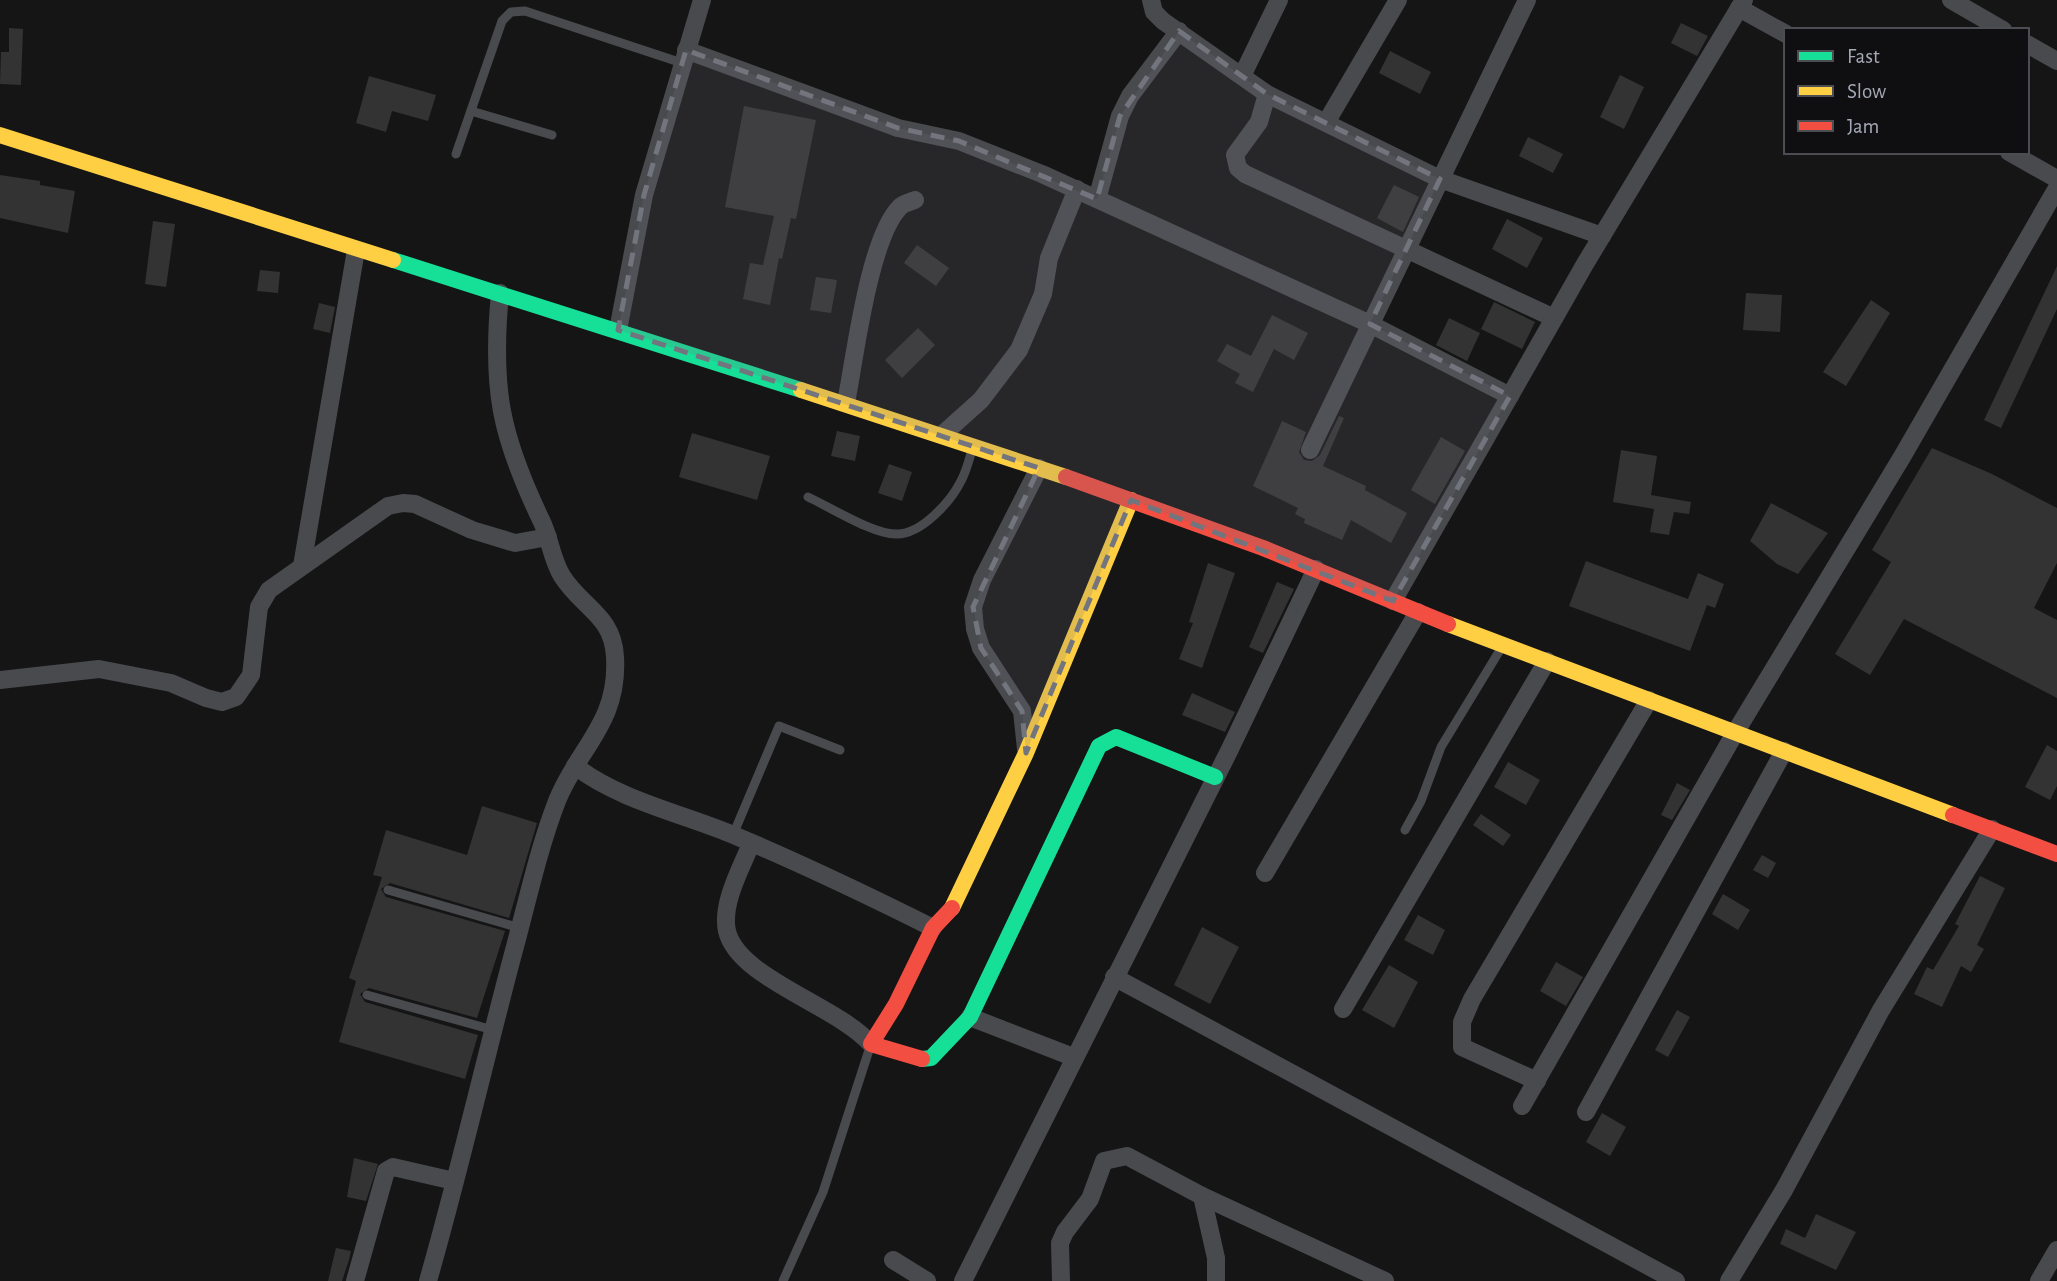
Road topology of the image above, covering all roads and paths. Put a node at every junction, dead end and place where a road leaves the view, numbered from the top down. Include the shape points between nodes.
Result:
1 (702, 0) edge
2 (1150, 0) edge
3 (1279, 0) edge
4 (1398, 0) edge
5 (1527, 0) edge
6 (1951, 0) edge
7 (1741, 4) edge
8 (1977, 6) edge
9 (2001, 28) edge
10 (1179, 31) junction
11 (1784, 33) edge
12 (2029, 45) edge
13 (684, 57) junction
14 (2057, 61) edge
15 (1243, 74) junction
16 (1268, 94) junction
17 (471, 111) junction
18 (1327, 121) junction
19 (0, 135) edge
20 (552, 135) dead end
21 (456, 154) dead end
22 (2013, 154) edge
23 (1440, 179) junction
24 (2057, 179) edge
25 (2057, 188) edge
26 (1076, 189) junction
27 (1097, 199) junction
28 (915, 200) dead end
29 (1602, 236) junction
30 (1408, 248) junction
31 (356, 250) junction
32 (500, 293) junction
33 (1554, 318) junction
34 (1370, 324) junction
35 (618, 330) junction
36 (1510, 396) junction
37 (846, 404) junction
38 (942, 435) junction
39 (974, 445) junction
40 (1310, 450) dead end
41 (1039, 468) junction
42 (808, 497) dead end
43 (1131, 500) junction
44 (548, 537) junction
45 (302, 566) junction
46 (1316, 569) junction
47 (1393, 601) junction
48 (1418, 612) junction
49 (1503, 646) junction
50 (1547, 661) junction
51 (0, 680) edge
52 (1649, 700) junction
53 (1735, 733) junction
54 (840, 750) dead end
55 (1784, 751) junction
56 (1026, 753) junction
57 (575, 766) junction
58 (1215, 778) junction
59 (1992, 829) junction
60 (1405, 830) dead end
61 (733, 835) junction
62 (751, 844) junction
63 (2057, 854) edge
64 (1265, 873) dead end
65 (388, 890) dead end
66 (520, 928) junction
67 (933, 928) junction
68 (1114, 977) junction
69 (367, 995) dead end
70 (1343, 1009) dead end
71 (970, 1017) junction
72 (493, 1030) junction
73 (871, 1044) junction
74 (1073, 1057) junction
75 (1537, 1081) junction
76 (1522, 1106) dead end
77 (1587, 1112) dead end
78 (454, 1181) junction
79 (1202, 1196) junction
80 (2057, 1250) edge
81 (893, 1260) dead end
82 (355, 1281) edge
83 (428, 1281) edge
84 (783, 1281) edge
85 (927, 1281) edge
86 (963, 1281) edge
87 (1062, 1281) edge
88 (1216, 1281) edge
89 (1385, 1281) edge
90 (1676, 1281) edge
91 (1729, 1281) edge
92 (2039, 1281) edge

1 - 13 street
2 - 10 street via 1154,12
3 - 15 street
4 - 18 street
5 - 23 street
6 - 8 street
7 - 11 street
7 - 29 street
8 - 9 street
10 - 15 street
10 - 27 street via 1120,116
12 - 14 street
13 - 17 lane via 525,11 511,12 502,21
13 - 26 street via 898,128 959,141
13 - 35 street via 644,195
15 - 16 street
16 - 18 street
16 - 30 street via 1259,122 1235,155 1238,169
17 - 20 lane
17 - 21 lane
18 - 23 street
19 - 31 main road
22 - 24 street
23 - 29 street
23 - 30 street
25 - 53 street
26 - 27 street
26 - 38 street via 1048,258 1043,294 1018,350 981,400
27 - 34 street
28 - 37 street via 902,205 877,251
29 - 33 street
30 - 33 street
30 - 34 street
31 - 32 main road
31 - 45 street
32 - 35 main road
32 - 44 street via 498,399 513,458
33 - 36 street
34 - 36 street
34 - 40 street
35 - 37 main road
36 - 47 street
37 - 38 main road
38 - 39 main road
39 - 41 main road
39 - 42 lane via 961,482 925,523 911,531 881,530
41 - 43 main road
41 - 56 street via 973,607 981,648 1022,711
43 - 46 main road
43 - 56 main road
44 - 45 street via 515,543 402,503 388,506
44 - 57 street via 562,575 601,615 614,640 616,661 607,711 594,741
45 - 51 street via 269,590 259,607 251,676 236,697 222,702 171,683 99,669
46 - 47 main road
46 - 58 street
47 - 48 main road
48 - 49 main road
48 - 64 street
49 - 50 main road
49 - 60 lane via 1441,747
50 - 52 main road
50 - 70 street
52 - 53 main road
52 - 75 street via 1496,955 1462,1022 1462,1047
53 - 55 main road
53 - 75 street
54 - 61 lane via 779,726
55 - 59 main road
55 - 77 street
56 - 67 main road via 964,889 947,917
57 - 61 street via 626,794
57 - 66 street via 556,804
58 - 68 street
58 - 71 main road via 1116,737 1099,746
59 - 63 main road
59 - 91 street via 1881,1010
61 - 62 street
62 - 67 street
62 - 73 street via 728,908 726,929 732,943 743,961 834,1013
65 - 66 lane
66 - 72 street
67 - 73 main road via 897,1004
68 - 74 street
68 - 90 street
69 - 72 lane
71 - 73 main road via 931,1058
71 - 74 street
72 - 78 street
73 - 84 lane via 823,1192
74 - 86 street
75 - 76 street
78 - 82 street via 393,1167 386,1171
78 - 83 street
79 - 87 street via 1127,1156 1104,1161 1090,1199 1060,1243
79 - 88 street via 1216,1258
79 - 89 street
80 - 92 street
81 - 85 street

